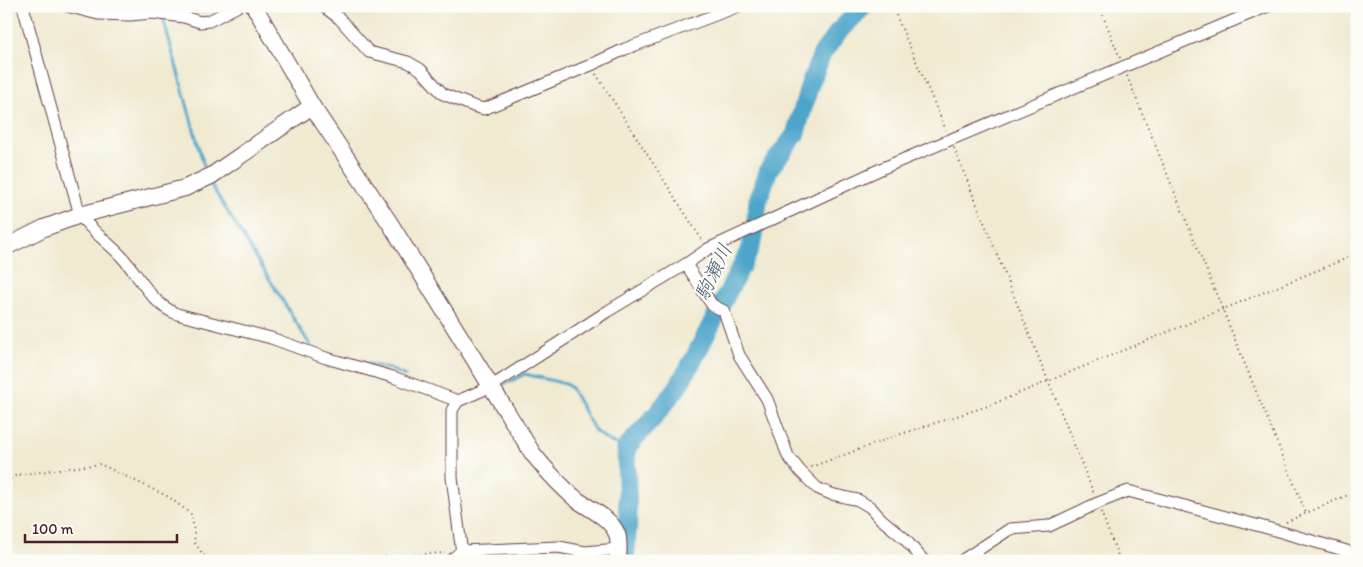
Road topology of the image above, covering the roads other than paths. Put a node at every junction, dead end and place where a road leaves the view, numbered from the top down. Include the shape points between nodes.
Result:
1 (23, 6) edge
2 (67, 6) edge
3 (238, 6) edge
4 (254, 6) edge
5 (323, 6) edge
6 (739, 6) edge
7 (1268, 6) edge
8 (312, 106) junction
9 (80, 215) junction
10 (6, 247) edge
11 (686, 264) junction
12 (492, 386) junction
13 (458, 402) junction
14 (1357, 554) edge
15 (618, 555) edge
16 (462, 556) edge
17 (451, 561) edge
18 (924, 561) edge
19 (961, 561) edge

1 - 9 street
2 - 3 street via 98,14 152,13 200,22 214,19
4 - 8 street
5 - 6 street via 340,19 369,52 408,62 420,69 443,94 484,109 625,49
7 - 11 street via 883,168 708,248
8 - 9 street via 211,176 184,188
8 - 12 street
9 - 10 street
9 - 13 street via 122,256 166,310 271,338
11 - 12 street via 608,310
11 - 18 street via 718,308 739,355 767,400 788,456 800,471 817,488 858,500 870,507
12 - 13 street
12 - 15 street via 533,454 553,478 576,499 610,522 618,541
13 - 16 street via 452,410 452,477
14 - 19 street via 1128,491 1050,526 1010,529
15 - 16 street via 559,547
16 - 17 street

